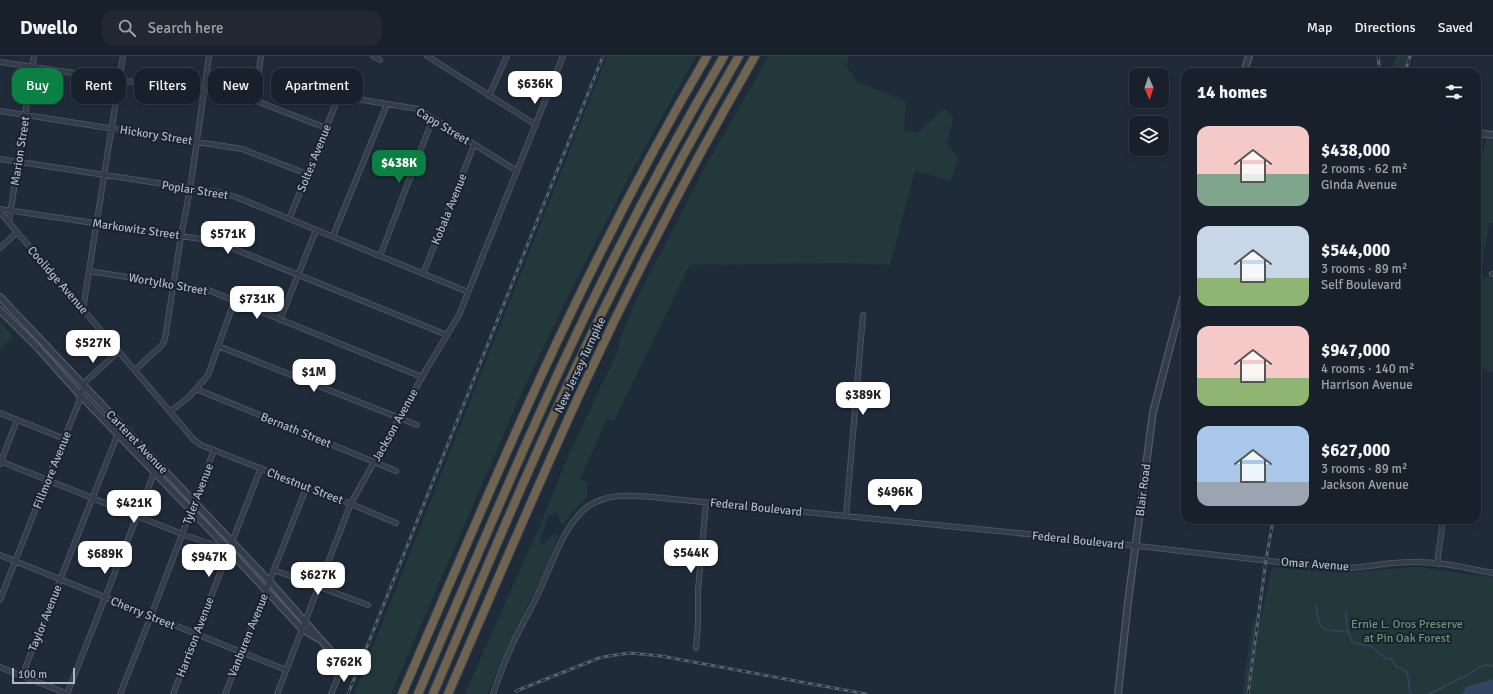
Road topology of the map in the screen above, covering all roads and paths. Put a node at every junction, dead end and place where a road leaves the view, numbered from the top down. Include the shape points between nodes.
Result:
1 (34, 56) edge
2 (123, 56) edge
3 (209, 56) edge
4 (261, 56) edge
5 (373, 56) edge
6 (427, 56) edge
7 (507, 56) edge
8 (563, 56) edge
9 (707, 56) edge
10 (724, 56) edge
11 (739, 56) edge
12 (755, 56) edge
13 (1249, 56) edge
14 (380, 60) dead end
15 (0, 62) edge
16 (32, 67) junction
17 (122, 68) edge
18 (259, 68) edge
19 (1245, 68) edge
20 (71, 73) edge
21 (126, 81) edge
22 (203, 93) junction
23 (208, 94) edge
24 (490, 96) junction
25 (363, 100) edge
26 (116, 104) edge
27 (263, 104) edge
28 (336, 104) edge
29 (387, 104) junction
30 (0, 111) edge
31 (26, 115) junction
32 (433, 118) junction
33 (536, 125) junction
34 (112, 128) junction
35 (326, 128) junction
36 (1481, 134) edge
37 (1493, 135) edge
38 (197, 141) junction
39 (474, 145) junction
40 (0, 159) edge
41 (19, 162) junction
42 (517, 171) junction
43 (308, 174) junction
44 (104, 176) junction
45 (190, 189) junction
46 (0, 209) edge
47 (11, 210) junction
48 (0, 212) edge
49 (289, 219) junction
50 (9, 222) junction
51 (97, 224) junction
52 (316, 230) junction
53 (17, 232) junction
54 (181, 236) junction
55 (332, 236) junction
56 (0, 248) edge
57 (380, 256) junction
58 (90, 271) junction
59 (298, 274) junction
60 (423, 274) junction
61 (174, 285) junction
62 (468, 292) junction
63 (0, 297) edge
64 (234, 302) junction
65 (1181, 305) edge
66 (8, 306) junction
67 (83, 309) junction
68 (1, 311) edge
69 (863, 315) dead end
70 (280, 320) junction
71 (447, 335) junction
72 (218, 346) junction
73 (119, 351) junction
74 (57, 357) junction
75 (51, 363) junction
76 (135, 370) junction
77 (422, 377) junction
78 (84, 386) junction
79 (196, 390) junction
80 (81, 396) junction
81 (170, 411) junction
82 (0, 412) edge
83 (399, 418) junction
84 (18, 420) junction
85 (417, 425) dead end
86 (121, 426) junction
87 (118, 434) junction
88 (65, 439) junction
89 (214, 450) junction
90 (374, 461) junction
91 (0, 462) edge
92 (158, 463) junction
93 (261, 468) junction
94 (396, 471) dead end
95 (154, 472) junction
96 (46, 480) junction
97 (307, 486) junction
98 (92, 499) junction
99 (195, 503) junction
100 (706, 503) junction
101 (351, 504) junction
102 (191, 511) junction
103 (136, 516) junction
104 (846, 516) junction
105 (396, 523) dead end
106 (1442, 524) edge
107 (182, 534) junction
108 (231, 542) junction
109 (1136, 546) junction
110 (228, 550) junction
111 (0, 555) edge
112 (15, 561) junction
113 (1437, 564) junction
114 (274, 570) junction
115 (1493, 573) edge
116 (61, 580) junction
117 (270, 582) junction
118 (319, 587) junction
119 (266, 590) junction
120 (105, 598) junction
121 (0, 600) edge
122 (368, 605) dead end
123 (151, 616) junction
124 (306, 621) junction
125 (302, 629) junction
126 (197, 634) junction
127 (321, 640) junction
128 (696, 648) dead end
129 (241, 652) junction
130 (343, 665) joint
131 (0, 667) edge
132 (286, 670) junction
133 (22, 676) junction
134 (67, 694) edge
135 (120, 694) edge
136 (173, 694) edge
137 (225, 694) edge
138 (277, 694) edge
139 (331, 694) edge
140 (402, 694) edge
141 (418, 694) edge
142 (433, 694) edge
143 (448, 694) edge
144 (493, 694) edge
145 (1118, 694) edge

1 - 16 street, Marion Street
2 - 17 street
3 - 22 street
4 - 18 street
5 - 14 street
6 - 24 street
7 - 24 street
8 - 33 street, Jackson Avenue
9 - 140 highway via 636,184 568,319
10 - 141 highway, New Jersey Turnpike via 648,192 588,311 525,447
11 - 142 highway, New Jersey Turnpike via 661,197 600,317 544,438
12 - 143 highway, New Jersey Turnpike via 673,204 613,323 556,446
13 - 19 street
15 - 16 street
16 - 20 street
16 - 31 street, Marion Street
21 - 22 street
22 - 23 street
22 - 38 street
24 - 33 street
25 - 29 street, Capp Street
26 - 34 street
27 - 35 street
28 - 35 street, Soltes Avenue
29 - 32 street, Capp Street via 418,109
29 - 55 street
30 - 31 street, Hickory Street
31 - 34 street, Hickory Street
31 - 41 street, Marion Street
32 - 39 street, Capp Street
32 - 57 street
33 - 42 street, Jackson Avenue
34 - 38 street, Hickory Street
34 - 44 street
35 - 43 street, Soltes Avenue
36 - 37 street
38 - 43 street, Hickory Street via 242,149
38 - 45 street
39 - 42 street, Capp Street
39 - 60 street, Kobala Avenue
40 - 41 street, Poplar Street
41 - 44 street, Poplar Street
41 - 47 street, Marion Street
42 - 62 street, Jackson Avenue
43 - 49 street, Soltes Avenue
44 - 45 street, Poplar Street
44 - 51 street
45 - 49 street, Poplar Street via 236,197
45 - 54 street
46 - 47 street, Markowitz Street
47 - 50 street, Marion Street
47 - 51 street, Markowitz Street
48 - 50 street, Coolidge Avenue
49 - 52 street, Poplar Street
50 - 53 street, Coolidge Avenue
51 - 54 street, Markowitz Street
51 - 58 street
52 - 55 street, Poplar Street
52 - 59 street
53 - 56 street
53 - 67 street, Coolidge Avenue
54 - 59 street, Markowitz Street via 222,244
54 - 61 street
55 - 57 street, Poplar Street
57 - 60 street, Poplar Street
58 - 61 street, Wortylko Street
58 - 67 street
59 - 70 street
59 - 71 street, Markowitz Street
60 - 62 street, Poplar Street
61 - 64 street, Wortylko Street via 208,290
61 - 76 street via 165,339 162,345
62 - 71 street, Jackson Avenue via 459,315
63 - 66 street, Carteret Avenue
64 - 70 street, Wortylko Street
64 - 72 street
65 - 109 street, Blair Road via 1153,412
66 - 68 street
66 - 74 street, Carteret Avenue
67 - 73 street, Coolidge Avenue
68 - 75 street, Carteret Avenue
69 - 104 street
70 - 77 street, Wortylko Street
71 - 77 street, Jackson Avenue
72 - 79 street via 208,376
72 - 83 street
73 - 76 street, Coolidge Avenue
73 - 78 street, Fillmore Avenue via 85,382
74 - 75 street
74 - 78 street, Carteret Avenue
75 - 80 street, Carteret Avenue
76 - 81 street, Coolidge Avenue
77 - 83 street, Jackson Avenue
78 - 80 street, Fillmore Avenue
78 - 86 street, Carteret Avenue
79 - 81 street
79 - 90 street, Bernath Street
80 - 87 street, Carteret Avenue
80 - 88 street, Fillmore Avenue
81 - 89 street, Coolidge Avenue via 194,440
82 - 84 street
83 - 85 street
83 - 90 street, Jackson Avenue
84 - 88 street
84 - 91 street
86 - 87 street, Taylor Avenue
86 - 92 street, Carteret Avenue
87 - 95 street, Carteret Avenue
87 - 98 street, Taylor Avenue
88 - 96 street, Fillmore Avenue
89 - 93 street, Chestnut Street
89 - 99 street, Tyler Avenue
90 - 94 street, Bernath Street
90 - 101 street, Jackson Avenue
91 - 96 street
92 - 95 street
92 - 99 street, Carteret Avenue
93 - 97 street, Chestnut Street
93 - 108 street, Harrison Avenue
95 - 102 street, Carteret Avenue
95 - 103 street
96 - 98 street
96 - 112 street, Fillmore Avenue
97 - 101 street, Chestnut Street
97 - 114 street, Vanburen Avenue
98 - 103 street
98 - 116 street, Taylor Avenue
99 - 102 street, Tyler Avenue
99 - 108 street, Carteret Avenue
100 - 104 street, Federal Boulevard
100 - 128 street
100 - 144 street, Federal Boulevard via 623,495 598,501 582,512 566,531 513,644
101 - 105 street, Chestnut Street
101 - 118 street, Jackson Avenue
102 - 107 street, Tyler Avenue
102 - 110 street, Carteret Avenue
103 - 107 street
103 - 120 street
104 - 109 street, Federal Boulevard
106 - 113 street
107 - 110 street
107 - 123 street, Tyler Avenue
108 - 110 street, Harrison Avenue
108 - 117 street, Carteret Avenue
109 - 113 street, Omar Avenue via 1337,568 1410,562
109 - 145 street, Blair Road
110 - 119 street, Carteret Avenue
110 - 126 street, Harrison Avenue
111 - 112 street, Cherry Street
112 - 116 street, Cherry Street
112 - 121 street, Fillmore Avenue
113 - 115 street, Omar Avenue
114 - 117 street, Vanburen Avenue
114 - 118 street
116 - 120 street, Cherry Street
116 - 133 street, Taylor Avenue
117 - 119 street, Vanburen Avenue
117 - 124 street, Carteret Avenue
118 - 122 street
118 - 124 street, Jackson Avenue
119 - 125 street, Carteret Avenue
119 - 129 street, Vanburen Avenue
120 - 123 street, Cherry Street
120 - 134 street
123 - 126 street, Cherry Street
123 - 135 street, Tyler Avenue
124 - 125 street, Jackson Avenue
124 - 127 street, Carteret Avenue
125 - 127 street, Carteret Avenue
125 - 132 street, Jackson Avenue
126 - 129 street, Cherry Street
126 - 136 street, Harrison Avenue
127 - 130 street, Carteret Avenue
129 - 132 street, Cherry Street
129 - 137 street, Vanburen Avenue
130 - 139 street
131 - 133 street
132 - 138 street, Jackson Avenue
133 - 134 street

